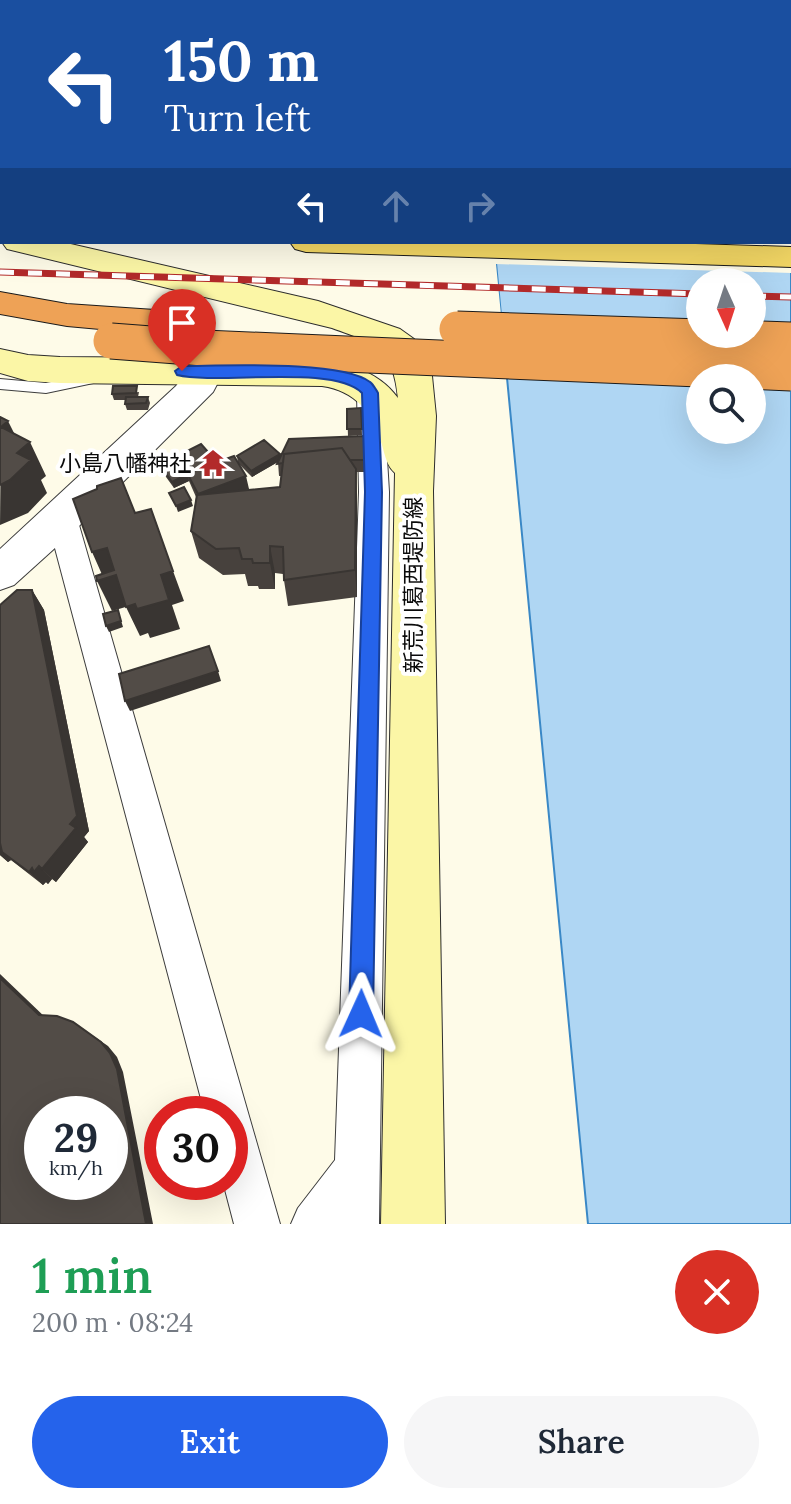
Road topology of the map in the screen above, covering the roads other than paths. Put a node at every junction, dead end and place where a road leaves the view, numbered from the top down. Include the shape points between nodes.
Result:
1 (26, 244) edge
2 (371, 244) edge
3 (791, 257) edge
4 (0, 303) edge
5 (0, 322) edge
6 (791, 340) edge
7 (401, 348) junction
8 (110, 356) junction
9 (0, 361) edge
10 (207, 371) junction
11 (791, 373) edge
12 (0, 384) edge
13 (367, 389) junction
14 (413, 491) junction
15 (62, 518) junction
16 (0, 573) edge
17 (222, 1096) edge
18 (357, 1168) junction
19 (248, 1191) edge
20 (257, 1224) edge
21 (314, 1224) edge
22 (356, 1224) edge
23 (413, 1224) edge

1 - 7 main road via 319,313 372,331
2 - 3 main road
4 - 6 highway, bridge via 155,322
5 - 8 highway
7 - 13 main road via 390,369
7 - 14 main road, 新荒川葛西堤防線 via 412,369 417,446
8 - 9 main road via 28,368
8 - 10 main road
8 - 11 highway, bridge via 220,349
8 - 12 lane via 98,378 46,388
10 - 13 main road via 298,372 339,377
10 - 15 street via 195,389
13 - 14 main road via 386,409 400,438
13 - 18 street via 373,508
14 - 23 main road, 新荒川葛西堤防線
15 - 16 street
15 - 17 street
18 - 21 street
18 - 22 street
19 - 20 street

